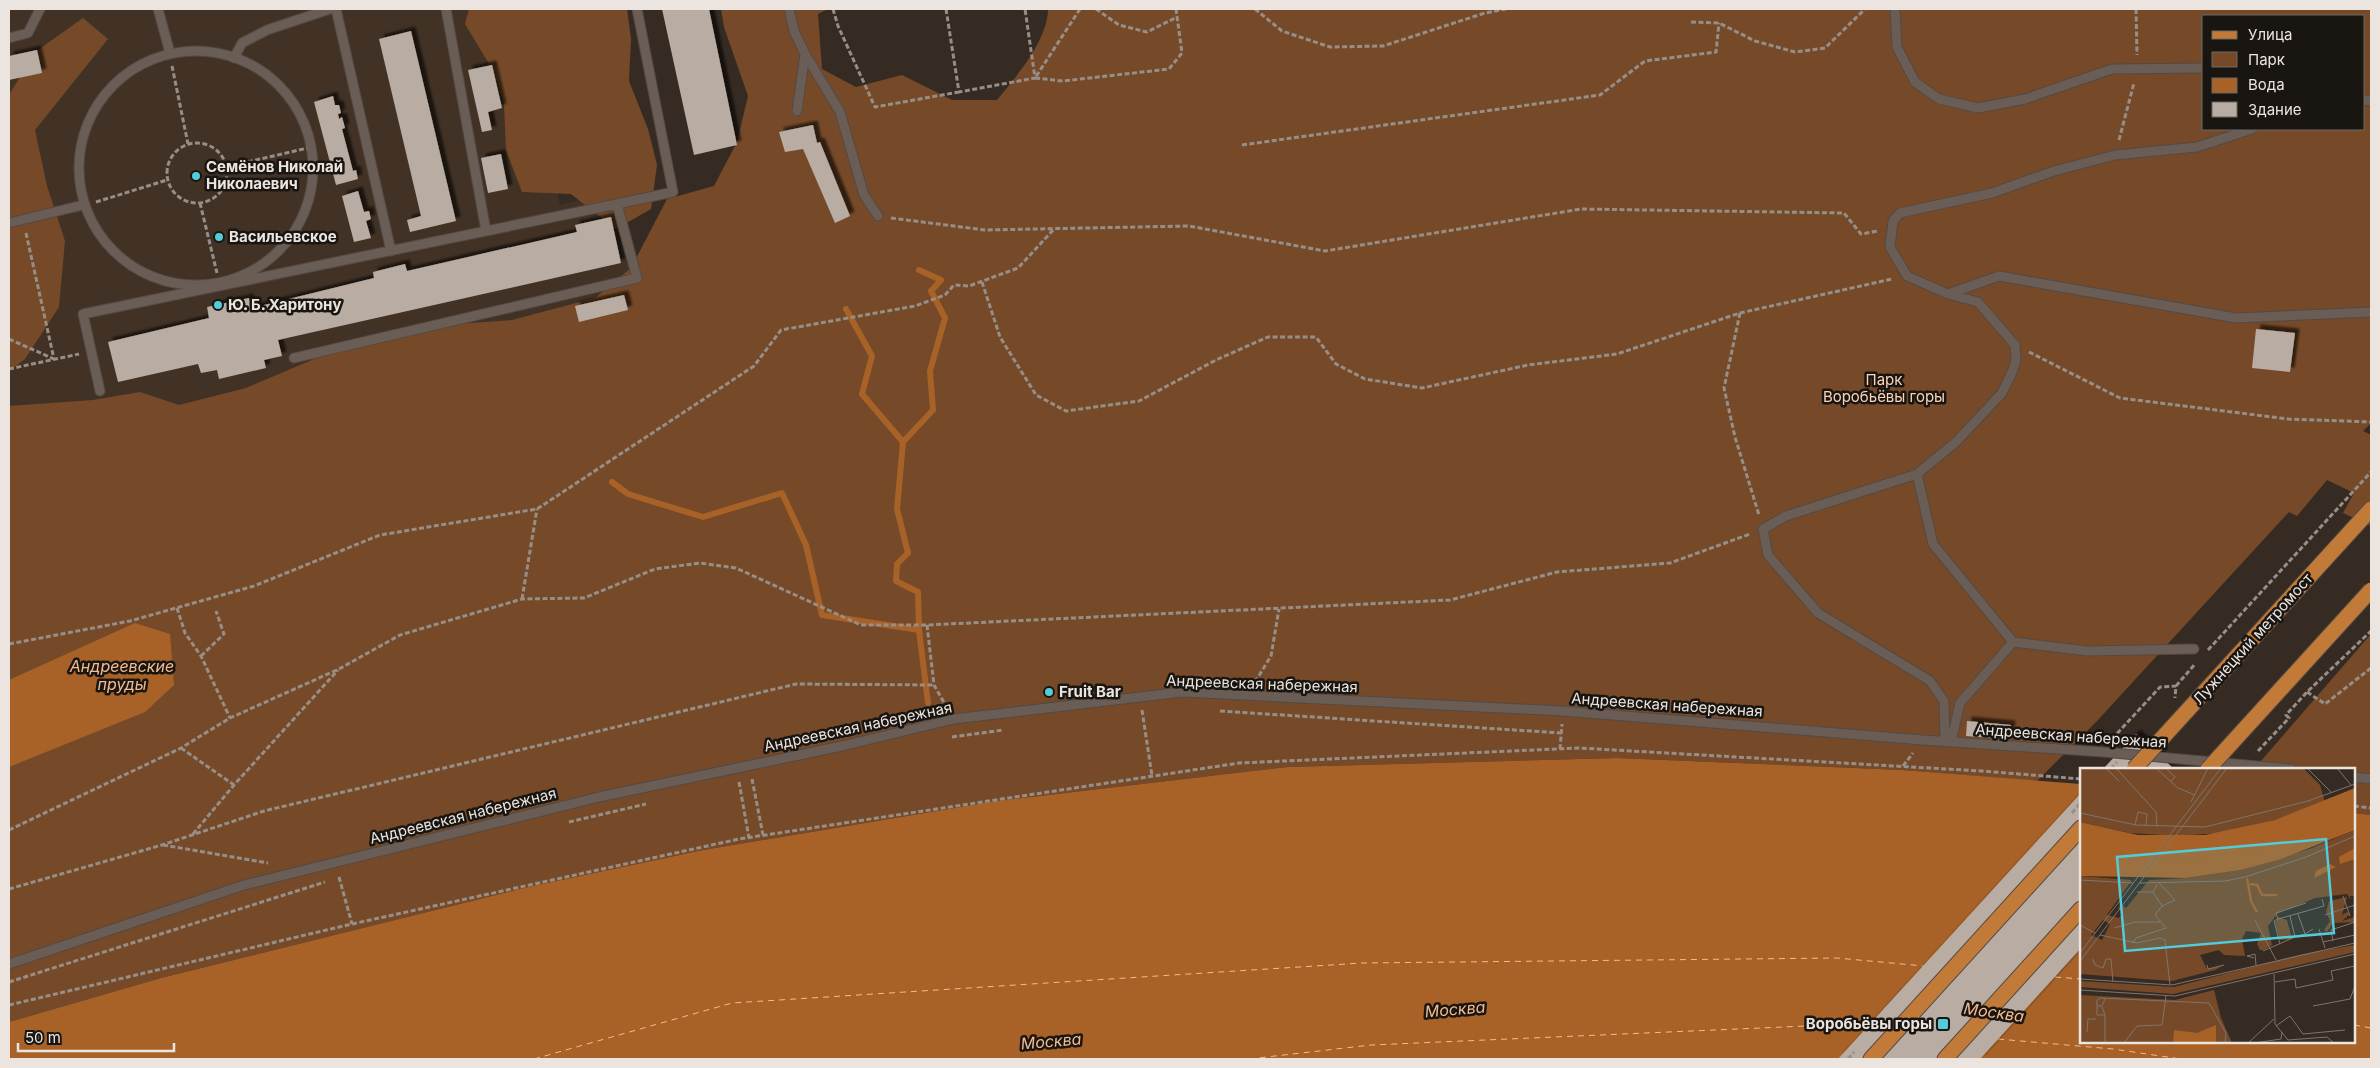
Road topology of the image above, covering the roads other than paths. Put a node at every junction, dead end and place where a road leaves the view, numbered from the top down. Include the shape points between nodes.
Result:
1 (40, 9) edge
2 (158, 9) edge
3 (330, 9) edge
4 (336, 9) edge
5 (446, 9) edge
6 (637, 9) edge
7 (789, 9) edge
8 (1895, 9) edge
9 (9, 38) edge
10 (170, 54) junction
11 (805, 54) junction
12 (234, 58) junction
13 (2202, 68) edge
14 (797, 111) dead end
15 (2249, 130) edge
16 (617, 204) junction
17 (83, 205) junction
18 (878, 216) road end
19 (9, 223) edge
20 (486, 231) junction
21 (390, 251) junction
22 (220, 284) junction
23 (1948, 294) junction
24 (2371, 312) edge
25 (294, 358) dead end
26 (100, 390) dead end
27 (1917, 474) junction
28 (2371, 509) edge
29 (2371, 590) edge
30 (2013, 642) junction
31 (2194, 649) dead end
32 (1948, 741) junction
33 (2135, 768) edge
34 (2209, 768) edge
35 (2282, 768) edge
36 (2355, 777) edge
37 (2371, 779) edge
38 (2080, 829) edge
39 (2080, 910) edge
40 (9, 964) edge
41 (1871, 1059) edge
42 (1945, 1059) edge

1 - 9 lane via 28,33
2 - 10 lane
3 - 12 lane via 267,30 242,43
4 - 21 lane
5 - 20 lane
6 - 16 lane via 673,192
7 - 11 lane via 794,31
8 - 13 lane via 1897,48 1915,82 1939,99 1978,108 2025,99 2112,69
10 - 12 lane via 207,51
10 - 17 lane via 133,68 104,94 84,128 78,166
11 - 14 lane
11 - 18 lane via 840,112 864,195
12 - 22 lane via 276,82 299,112 312,147 313,184 303,219 282,249 254,271
15 - 23 lane via 2196,147 2115,155 2054,171 1992,193 1900,213 1894,221 1890,246 1907,276
16 - 20 lane
16 - 25 lane via 637,278
17 - 19 lane
17 - 22 lane via 99,236 122,261 152,278 185,286
20 - 21 lane
21 - 22 lane
22 - 26 lane via 83,314
23 - 24 lane via 1999,276 2236,318
23 - 27 lane via 1978,302 2015,345 2016,361 2002,393 1956,442
27 - 30 lane via 1932,544
27 - 32 lane via 1786,516 1763,529 1768,555 1818,613 1930,681 1944,701
28 - 33 main road, Лужнецкий метромост, bridge
29 - 34 main road, bridge
30 - 31 lane via 2087,651
30 - 32 lane via 1960,703
32 - 35 lane, Андреевская набережная
32 - 40 lane, Андреевская набережная via 1524,708 1182,692 954,719 599,797 244,885
36 - 37 lane
38 - 41 main road
39 - 42 main road

